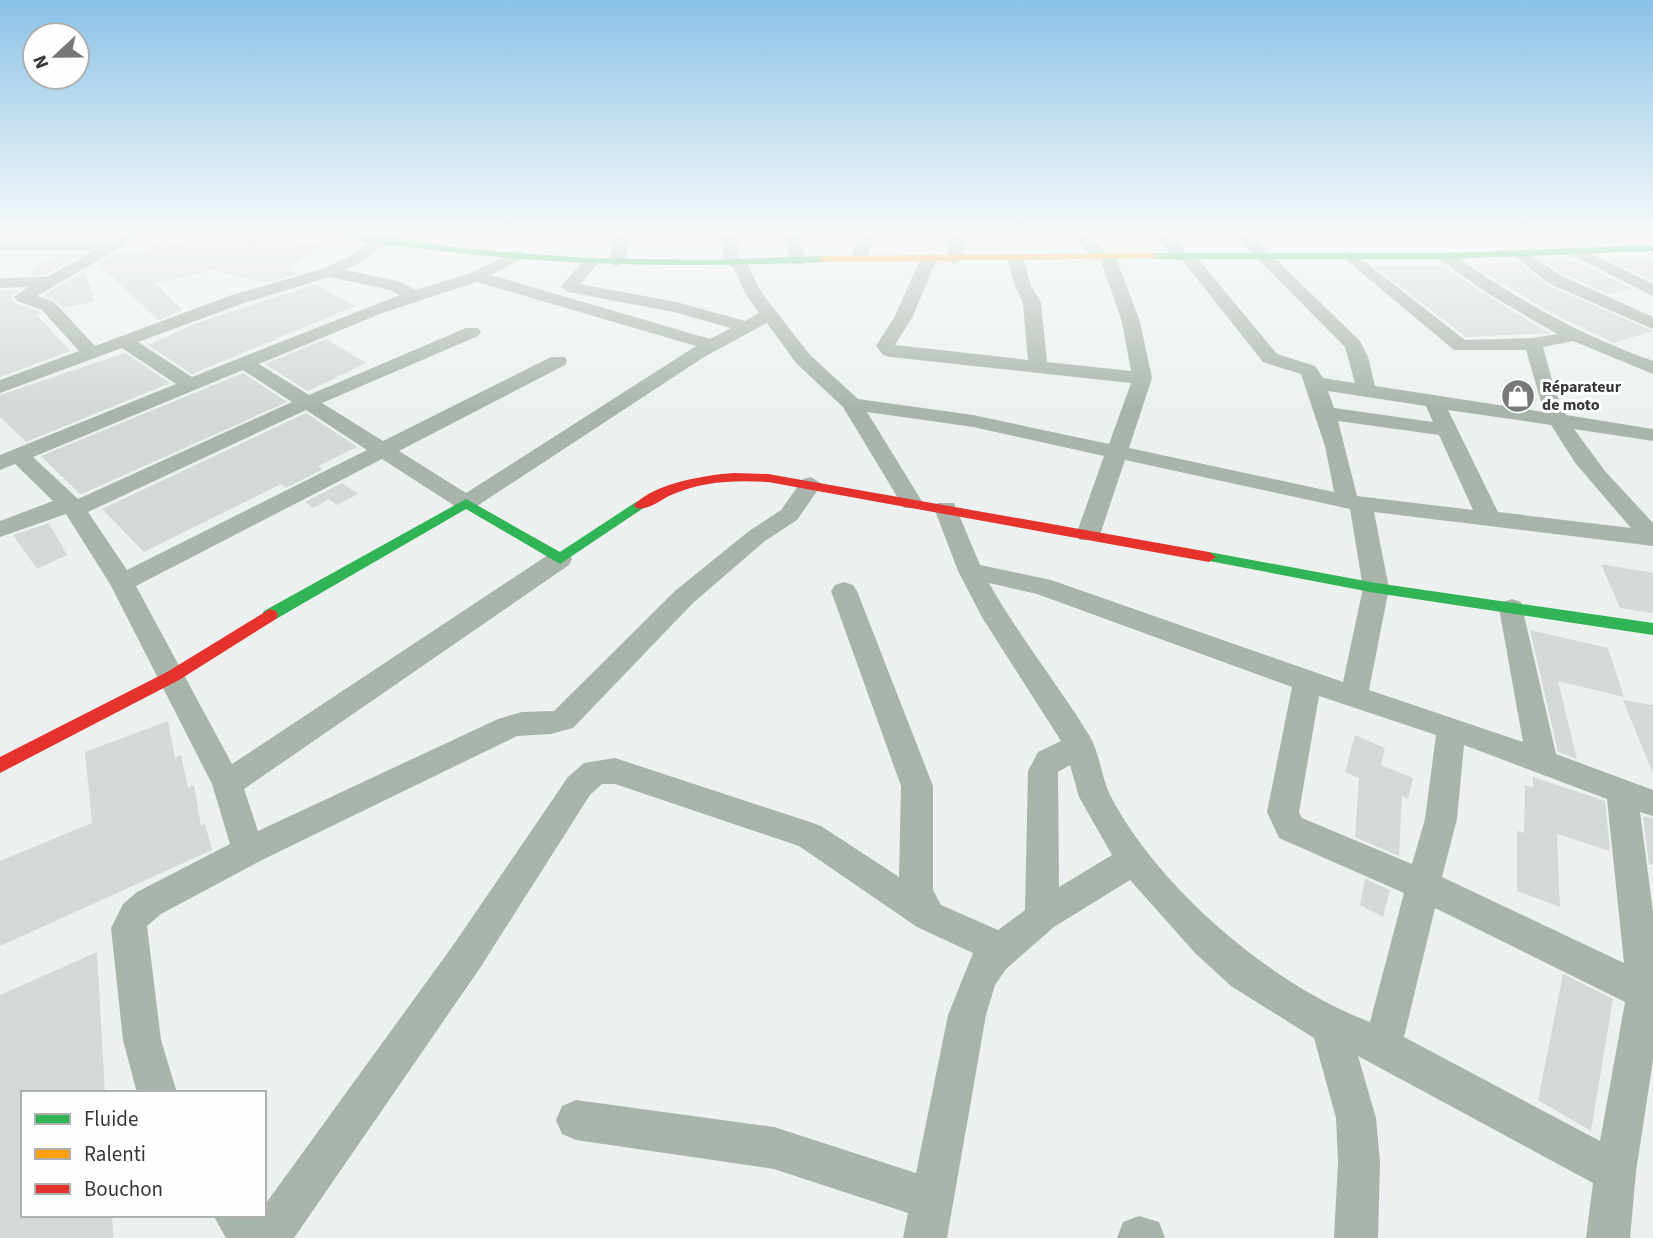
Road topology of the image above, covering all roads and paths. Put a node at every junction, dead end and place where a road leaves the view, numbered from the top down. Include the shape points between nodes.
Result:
1 (30, 293) edge
2 (260, 293) edge
3 (408, 293) edge
4 (429, 293) edge
5 (527, 293) edge
6 (599, 293) edge
7 (754, 293) edge
8 (914, 293) edge
9 (1026, 293) edge
10 (1119, 293) edge
11 (1215, 293) edge
12 (1301, 293) edge
13 (1396, 293) edge
14 (1503, 293) edge
15 (1584, 293) edge
16 (417, 297) junction
17 (769, 315) junction
18 (1653, 324) edge
19 (747, 327) junction
20 (472, 332) dead end
21 (1577, 335) junction
22 (125, 342) junction
23 (1534, 344) junction
24 (711, 345) junction
25 (92, 354) junction
26 (558, 361) dead end
27 (245, 363) junction
28 (1038, 365) junction
29 (1653, 368) edge
30 (1142, 378) junction
31 (1316, 383) junction
32 (191, 385) junction
33 (0, 387) edge
34 (1366, 391) junction
35 (1433, 399) junction
36 (308, 402) junction
37 (852, 404) junction
38 (1325, 413) junction
39 (1558, 419) junction
40 (1449, 430) junction
41 (1653, 435) edge
42 (384, 449) junction
43 (1118, 453) junction
44 (10, 459) edge
45 (811, 484) junction
46 (466, 503) junction
47 (912, 503) junction
48 (1354, 503) junction
49 (71, 506) junction
50 (946, 508) junction
51 (1489, 518) junction
52 (0, 529) edge
53 (1088, 535) junction
54 (1647, 546) edge
55 (560, 559) junction
56 (970, 571) junction
57 (122, 583) junction
58 (1376, 588) junction
59 (844, 591) dead end
60 (1512, 608) junction
61 (1653, 629) edge
62 (173, 676) junction
63 (1307, 681) junction
64 (1354, 697) junction
65 (1451, 728) junction
66 (1080, 746) junction
67 (1542, 761) junction
68 (0, 765) edge
69 (227, 784) junction
70 (1637, 798) edge
71 (248, 851) junction
72 (1133, 860) junction
73 (1423, 885) junction
74 (929, 916) junction
75 (1042, 916) junction
76 (1002, 949) junction
77 (1649, 994) edge
78 (1330, 1026) junction
79 (1383, 1046) junction
80 (156, 1091) edge
81 (576, 1120) dead end
82 (1615, 1172) junction
83 (237, 1217) edge
84 (928, 1219) edge
85 (253, 1238) edge
86 (268, 1238) edge
87 (1356, 1238) edge
88 (1608, 1238) edge

1 - 25 street via 23,297 48,306
2 - 22 street
3 - 16 street
4 - 16 street
5 - 24 street
6 - 19 street
7 - 17 street
8 - 28 street via 886,349
9 - 28 street via 1032,303
10 - 30 street via 1131,322
11 - 31 street via 1270,358 1308,370
12 - 34 street via 1353,345
13 - 23 street via 1461,346
14 - 21 street
15 - 18 street
16 - 27 street
17 - 19 street
17 - 37 street via 803,359
19 - 24 street
20 - 36 street
21 - 23 street
21 - 29 street
22 - 25 street
22 - 32 street
23 - 39 street via 1549,404
24 - 46 street
25 - 33 street
26 - 42 street
27 - 32 street
27 - 36 street
28 - 30 street
30 - 43 street
31 - 34 street
31 - 38 street
32 - 44 street
34 - 35 street
35 - 39 street
35 - 40 street
36 - 42 street
36 - 49 street
37 - 43 street via 973,421
37 - 47 street
38 - 40 street
38 - 48 street
39 - 41 street
39 - 54 street via 1575,446 1653,538
40 - 51 street
42 - 46 street
42 - 57 street
43 - 48 street
43 - 53 street
44 - 49 street
45 - 47 street
45 - 55 street via 728,476 692,481 637,509
45 - 71 street via 789,514 684,597 563,720 508,727
46 - 55 street
46 - 62 street via 327,580
47 - 50 street
48 - 51 street
48 - 58 street
49 - 52 street
49 - 57 street
50 - 53 street
50 - 56 street
51 - 54 street
53 - 58 street
55 - 69 street
56 - 63 street via 1042,586
56 - 66 street via 996,619
57 - 62 street
58 - 60 street
58 - 64 street
59 - 74 street via 917,786 916,892
60 - 61 street
60 - 67 street
62 - 68 street
62 - 69 street
63 - 64 street
63 - 73 street via 1283,812 1290,828
64 - 65 street
65 - 67 street
65 - 73 street via 1441,819
66 - 72 street via 1095,797
66 - 75 street via 1049,761 1043,771
67 - 70 street
69 - 71 street
70 - 77 street
71 - 80 street via 149,903 129,928 142,1040
72 - 75 street
72 - 78 street via 1167,900 1244,974
73 - 77 street
73 - 79 street
74 - 76 street
74 - 86 street via 810,836 615,771 595,772 579,786 467,956
75 - 76 street
76 - 84 street via 976,984 967,1015
77 - 82 street
78 - 79 street
78 - 87 street via 1356,1118
79 - 82 street
81 - 84 street via 774,1148
82 - 88 street
83 - 85 street

